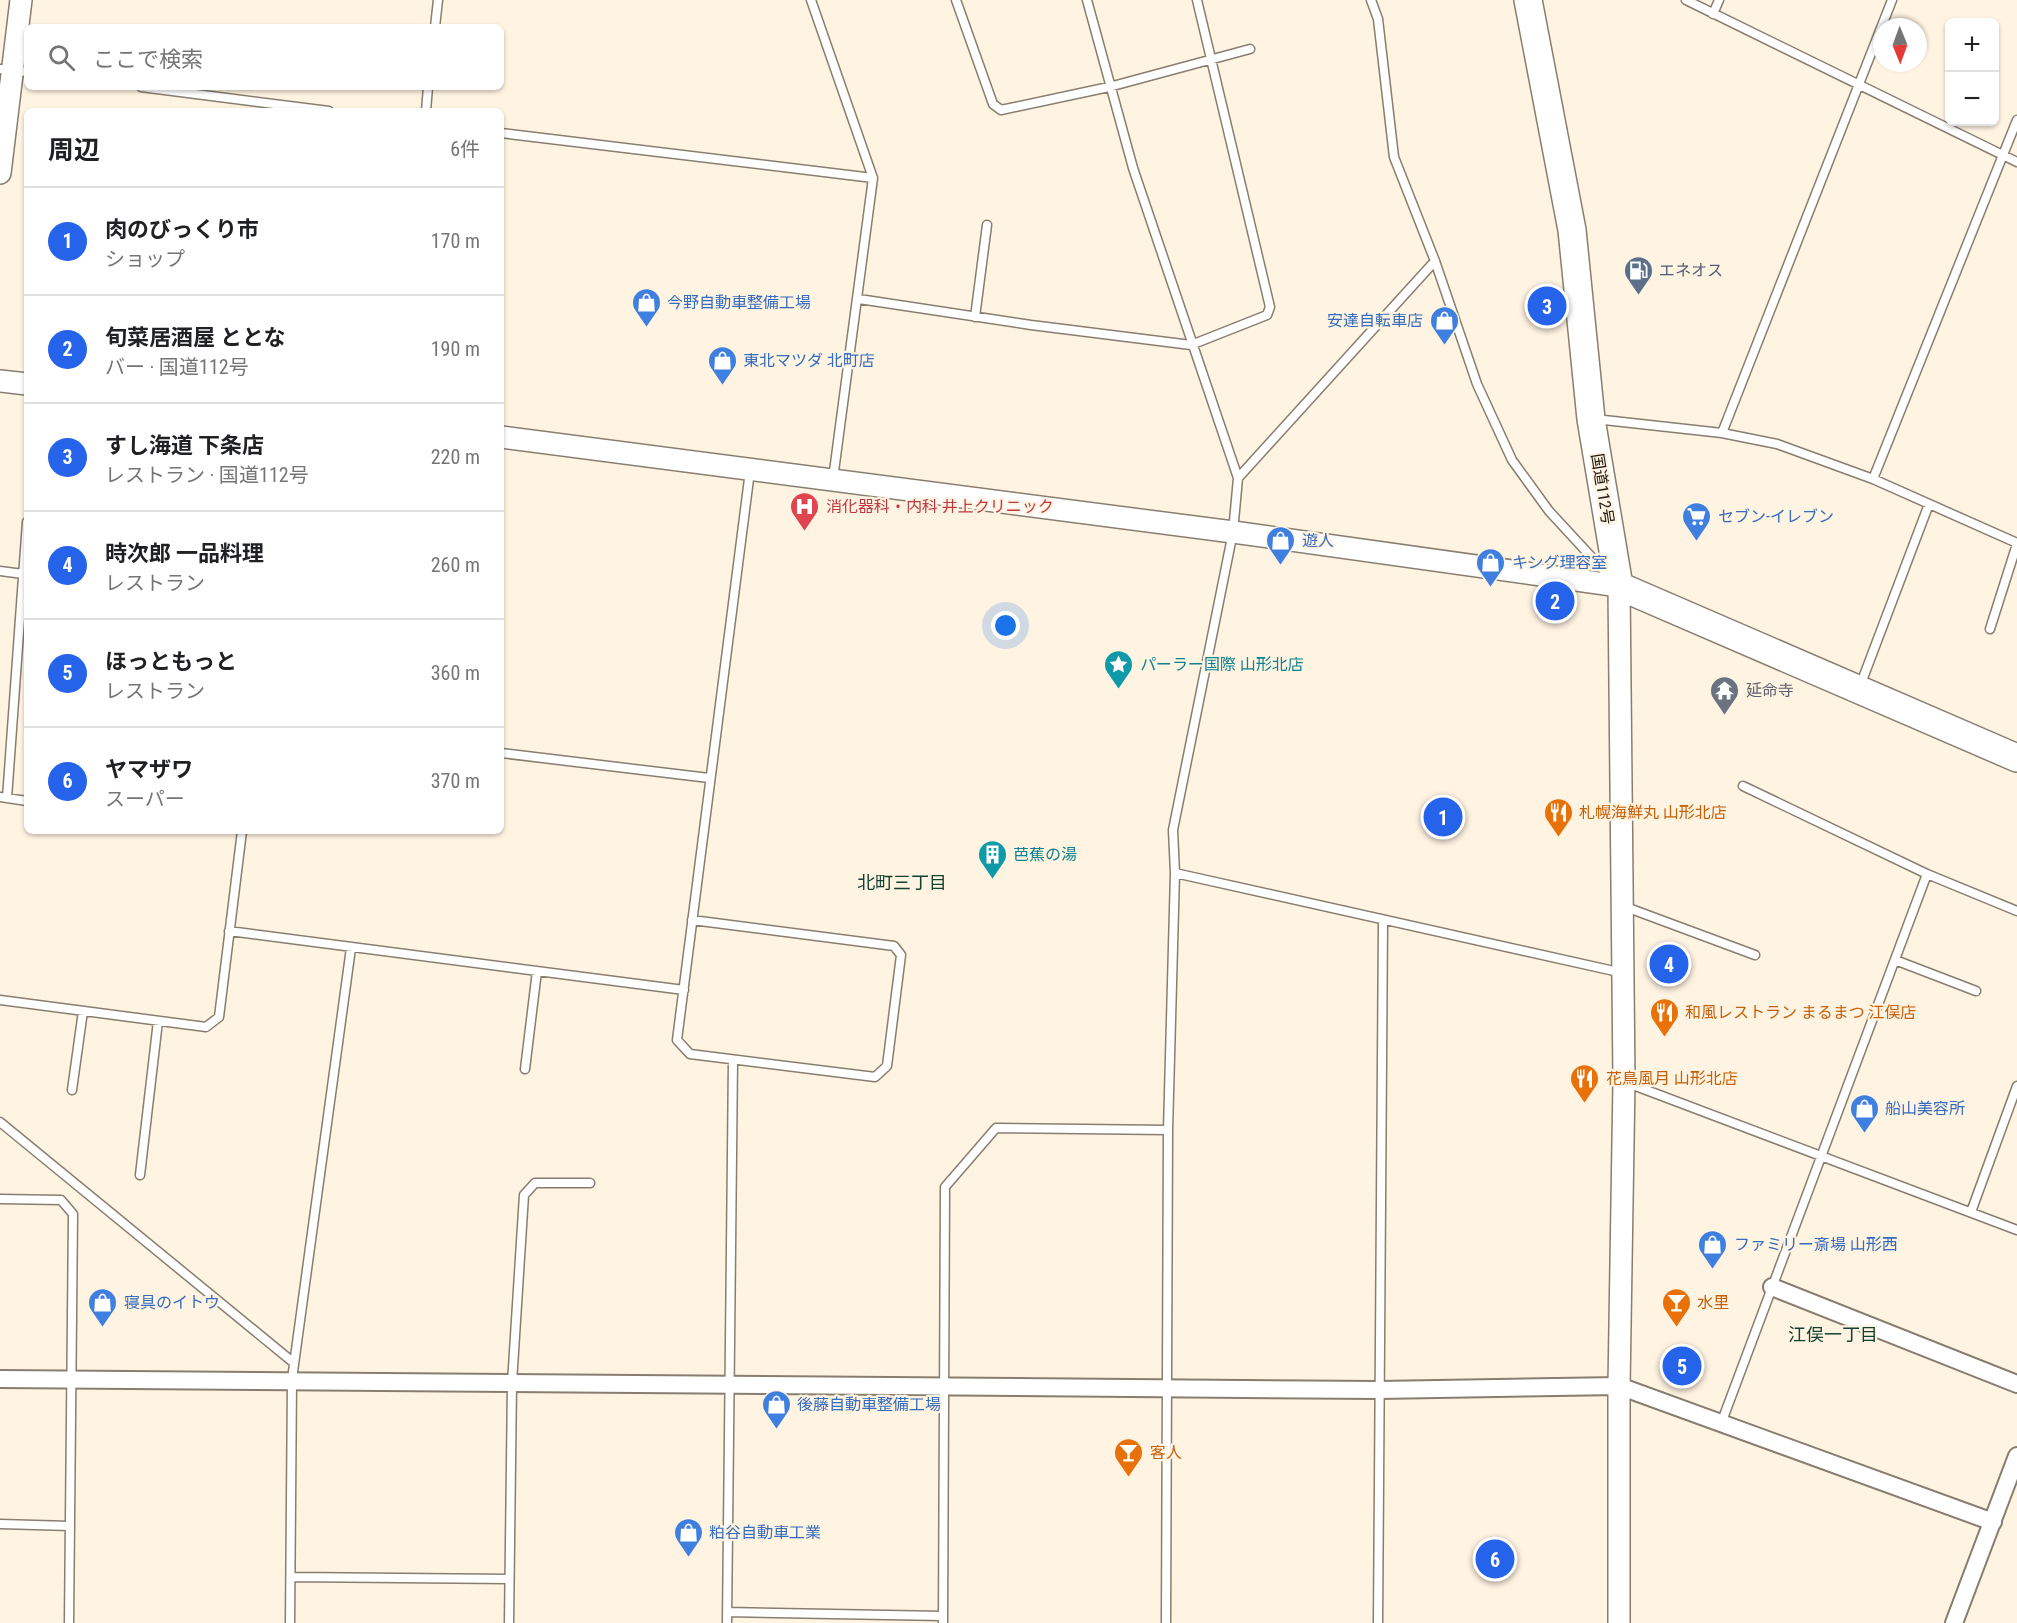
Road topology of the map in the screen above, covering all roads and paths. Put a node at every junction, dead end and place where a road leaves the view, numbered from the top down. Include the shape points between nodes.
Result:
1 (21, 0) edge
2 (438, 0) edge
3 (811, 0) edge
4 (956, 0) edge
5 (1087, 0) edge
6 (1197, 0) edge
7 (1371, 0) edge
8 (1528, 0) edge
9 (1686, 0) edge
10 (1719, 0) edge
11 (1892, 0) edge
12 (1713, 14) junction
13 (435, 24) edge
14 (1250, 49) dead end
15 (1210, 58) junction
16 (13, 71) edge
17 (1857, 85) junction
18 (1109, 87) junction
19 (164, 90) edge
20 (428, 90) edge
21 (306, 108) edge
22 (426, 108) edge
23 (2017, 120) edge
24 (504, 133) edge
25 (2003, 155) junction
26 (2017, 162) edge
27 (0, 172) edge
28 (873, 178) junction
29 (987, 225) dead end
30 (1435, 261) junction
31 (859, 299) junction
32 (975, 317) junction
33 (1191, 345) junction
34 (0, 381) edge
35 (24, 384) edge
36 (1591, 419) junction
37 (1722, 433) junction
38 (504, 437) edge
39 (750, 468) junction
40 (833, 478) junction
41 (1238, 478) junction
42 (1873, 479) junction
43 (1929, 504) junction
44 (1233, 532) junction
45 (2017, 543) edge
46 (24, 553) edge
47 (0, 571) edge
48 (22, 574) junction
49 (1619, 586) junction
50 (1990, 629) dead end
51 (1859, 689) junction
52 (504, 753) edge
53 (2017, 758) edge
54 (709, 778) junction
55 (1743, 786) dead end
56 (3, 798) edge
57 (24, 801) edge
58 (242, 834) edge
59 (1176, 873) junction
60 (1927, 874) junction
61 (1623, 906) junction
62 (2017, 911) edge
63 (692, 920) junction
64 (1383, 921) junction
65 (229, 931) junction
66 (351, 948) junction
67 (1755, 955) dead end
68 (1895, 960) junction
69 (537, 972) junction
70 (1623, 973) junction
71 (684, 990) junction
72 (1976, 992) dead end
73 (0, 1000) edge
74 (82, 1011) junction
75 (158, 1021) junction
76 (733, 1060) junction
77 (525, 1069) dead end
78 (1624, 1081) junction
79 (2017, 1086) edge
80 (72, 1090) dead end
81 (0, 1122) edge
82 (1168, 1130) junction
83 (1821, 1156) junction
84 (140, 1175) dead end
85 (590, 1183) dead end
86 (0, 1199) edge
87 (1971, 1212) junction
88 (2017, 1230) edge
89 (1772, 1287) junction
90 (293, 1371) junction
91 (0, 1379) edge
92 (72, 1379) junction
93 (512, 1383) junction
94 (729, 1384) junction
95 (2017, 1384) edge
96 (945, 1386) junction
97 (1619, 1386) junction
98 (1168, 1389) junction
99 (1379, 1390) junction
100 (1722, 1421) junction
101 (2017, 1456) edge
102 (1993, 1522) junction
103 (0, 1524) edge
104 (70, 1526) junction
105 (291, 1577) junction
106 (509, 1580) junction
107 (727, 1612) junction
108 (943, 1620) edge
109 (69, 1623) edge
110 (290, 1623) edge
111 (509, 1623) edge
112 (727, 1623) edge
113 (1166, 1623) edge
114 (1377, 1623) edge
115 (1619, 1623) edge
116 (1954, 1623) edge

1 - 16 street
2 - 13 lane
3 - 28 lane
4 - 18 lane via 993,105 1001,110
5 - 18 lane
6 - 15 lane
7 - 30 lane via 1378,19 1394,157
8 - 36 highway, 国道112号 via 1572,230
9 - 12 lane
10 - 12 lane
11 - 17 lane
12 - 17 lane
14 - 15 lane
15 - 18 lane
15 - 33 lane via 1270,307 1266,315
16 - 27 street
17 - 25 lane
17 - 37 lane
18 - 33 lane
19 - 21 lane
20 - 22 lane
23 - 25 lane
24 - 28 lane
25 - 26 lane
25 - 42 lane
28 - 31 lane
29 - 32 lane
30 - 41 lane
30 - 49 lane via 1477,384 1512,460 1549,511
31 - 32 lane
31 - 40 lane
32 - 33 lane
33 - 41 lane
34 - 35 street
36 - 37 lane
36 - 49 highway, 国道112号
37 - 42 lane via 1777,444
38 - 39 street
39 - 40 street
39 - 54 lane
40 - 44 street
41 - 44 lane
42 - 43 lane
43 - 45 lane
43 - 51 lane
44 - 49 street
44 - 59 lane via 1173,830
45 - 50 lane
46 - 48 lane
47 - 48 lane
48 - 56 lane
49 - 51 highway
49 - 61 street
51 - 53 highway
52 - 54 lane
54 - 63 lane
55 - 60 lane
56 - 57 lane
58 - 65 lane
59 - 64 lane
59 - 82 lane
60 - 62 lane
60 - 68 lane
61 - 67 lane
61 - 70 street
63 - 71 lane
63 - 76 lane via 894,945 901,955 887,1066 875,1077
64 - 70 lane
64 - 99 lane
65 - 66 lane
65 - 75 lane via 219,1017 206,1027
66 - 69 lane
66 - 90 lane
68 - 72 lane
68 - 83 lane
69 - 71 lane
69 - 77 lane
70 - 78 street
71 - 76 lane via 677,1040 690,1054
73 - 74 lane
74 - 75 lane
74 - 80 lane
75 - 84 lane
76 - 94 lane
78 - 83 lane
78 - 97 street
79 - 87 lane
81 - 90 lane
82 - 96 lane via 996,1128 945,1187
82 - 98 lane
83 - 87 lane
83 - 89 lane
85 - 93 lane via 535,1183 524,1195
86 - 92 lane via 61,1200 73,1214
87 - 88 lane
89 - 95 street
89 - 100 lane
90 - 92 street
90 - 93 street
90 - 105 lane
91 - 92 street
92 - 104 lane
93 - 94 street
93 - 106 lane
94 - 96 street
94 - 107 lane
96 - 98 street
96 - 108 lane
97 - 99 street
97 - 100 street
97 - 115 street
98 - 99 street
98 - 113 lane
99 - 114 lane
100 - 102 street
101 - 102 street
102 - 116 street
103 - 104 lane
104 - 109 lane
105 - 106 lane
105 - 110 lane
106 - 111 lane
107 - 108 lane
107 - 112 lane

